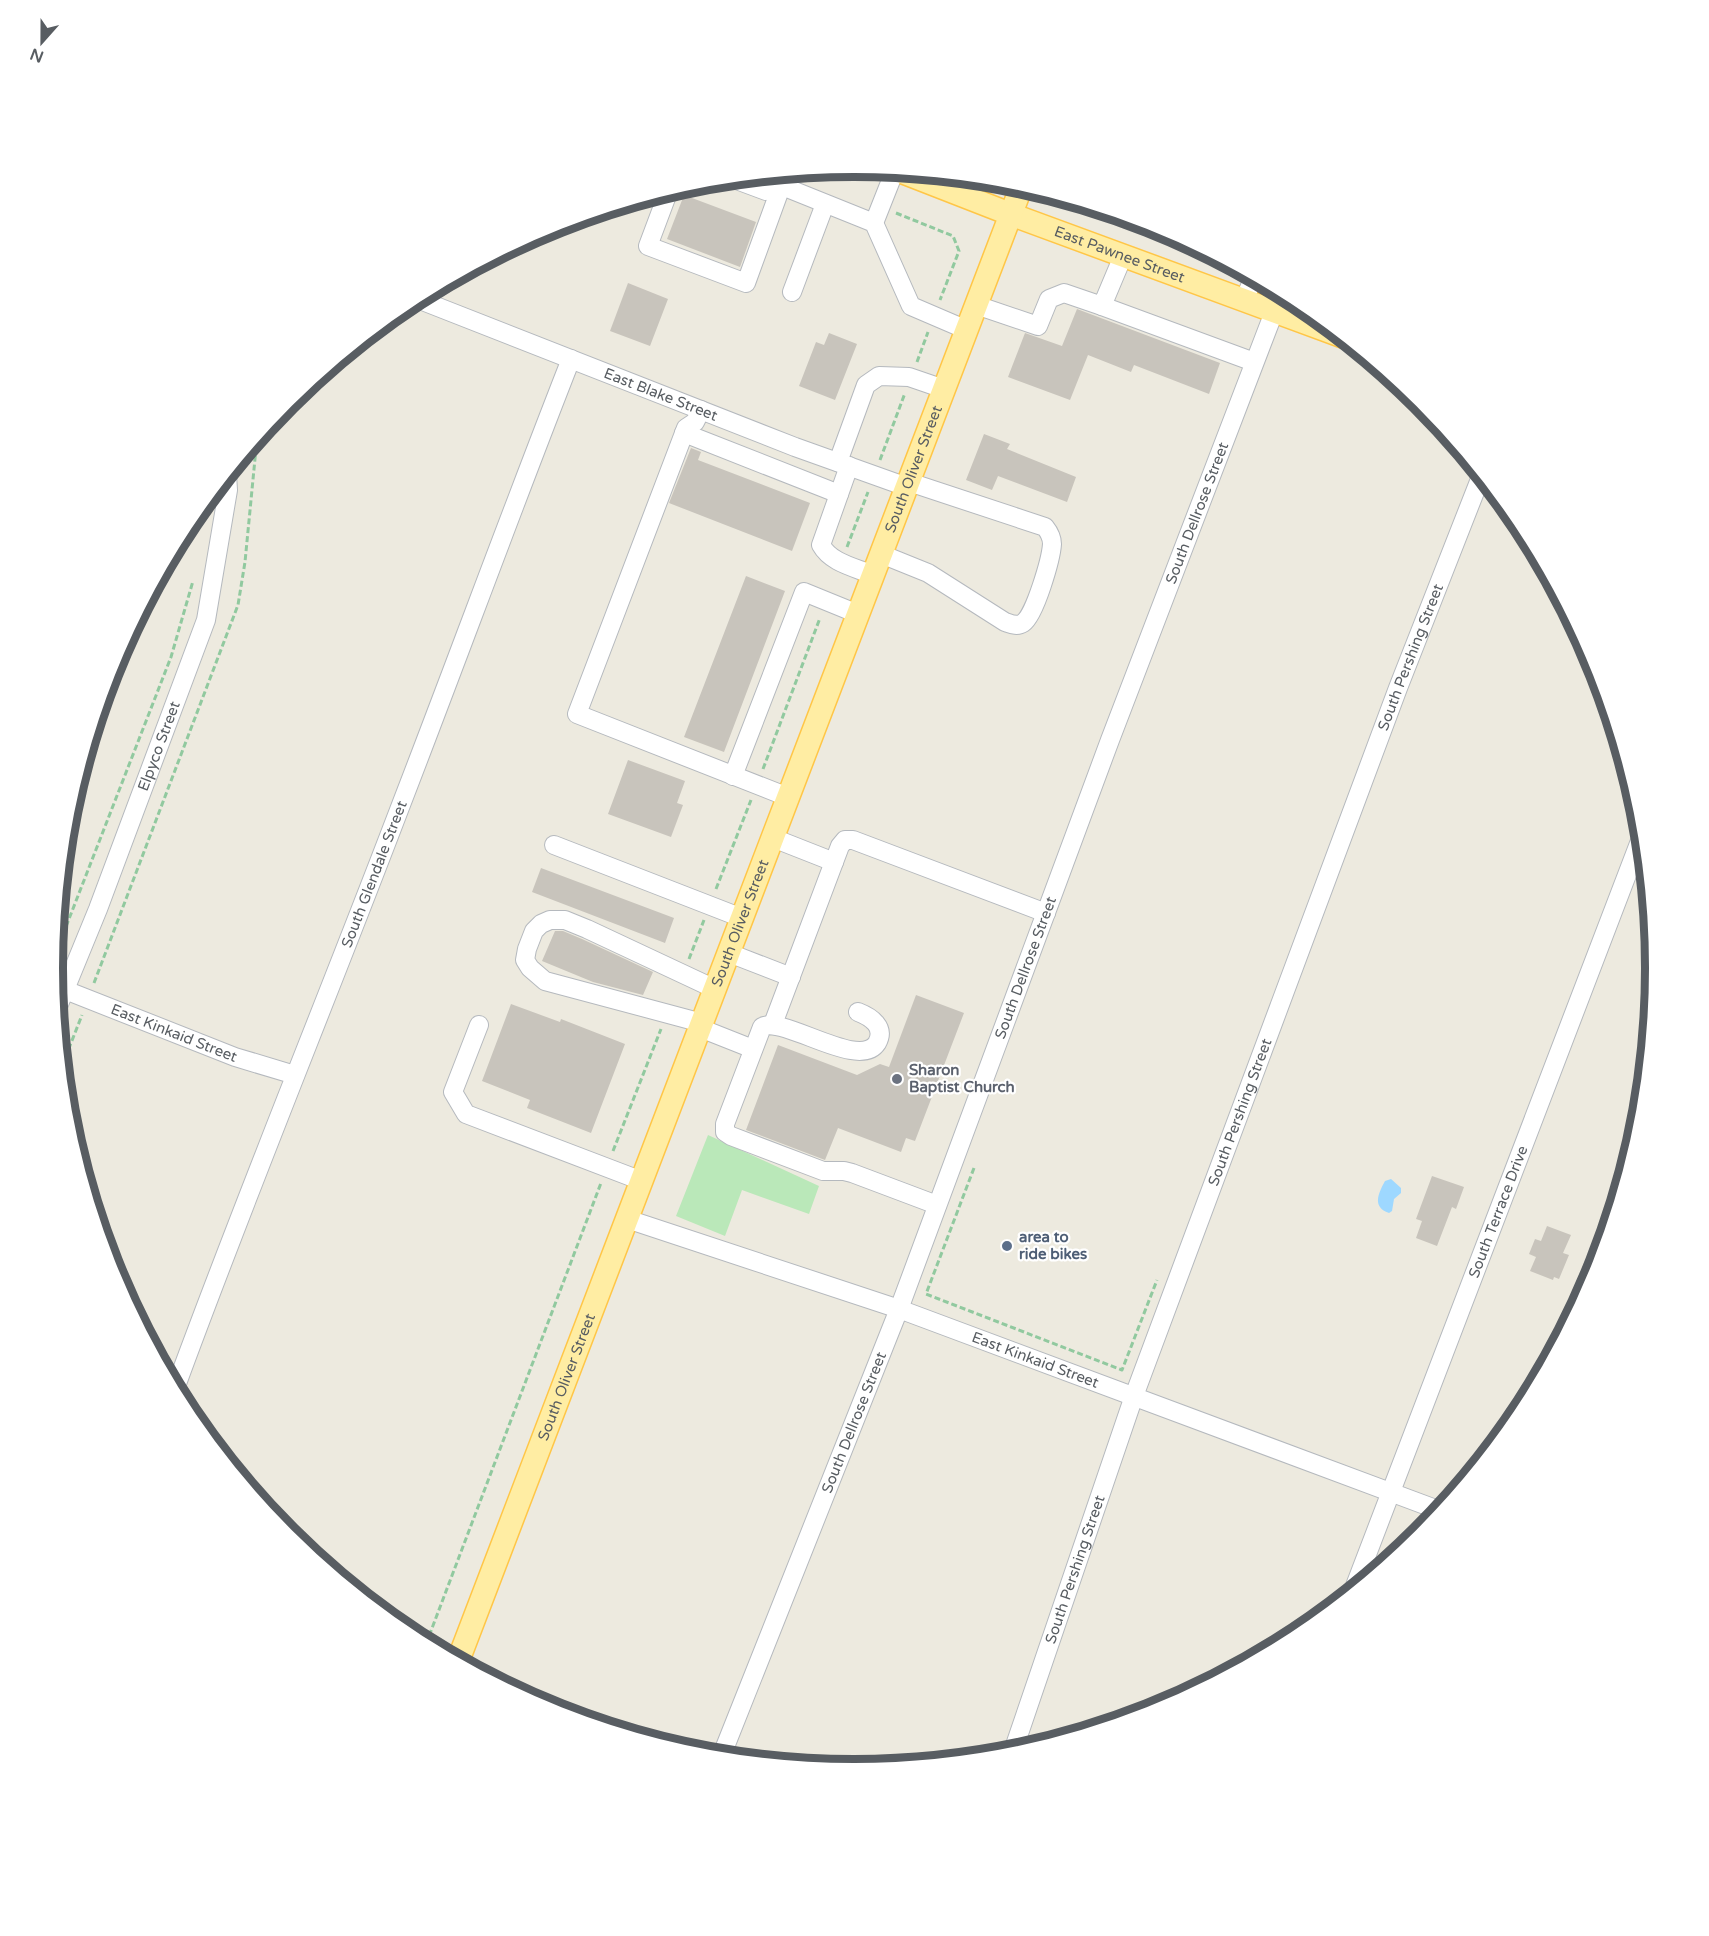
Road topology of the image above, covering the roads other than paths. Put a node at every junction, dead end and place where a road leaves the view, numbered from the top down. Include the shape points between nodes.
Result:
1 (893, 178) edge
2 (784, 179) edge
3 (921, 179) edge
4 (783, 180) edge
5 (785, 180) edge
6 (747, 184) edge
7 (1019, 194) edge
8 (665, 200) edge
9 (825, 204) junction
10 (1011, 214) junction
11 (877, 215) junction
12 (1123, 256) junction
13 (1251, 284) edge
14 (792, 292) dead end
15 (1244, 301) junction
16 (427, 303) edge
17 (976, 304) junction
18 (1102, 306) junction
19 (1274, 312) junction
20 (1320, 328) edge
21 (967, 330) junction
22 (571, 359) junction
23 (1254, 362) junction
24 (944, 389) junction
25 (700, 410) junction
26 (684, 433) junction
27 (844, 464) junction
28 (1479, 482) edge
29 (908, 484) junction
30 (228, 485) edge
31 (838, 494) junction
32 (877, 564) junction
33 (858, 614) junction
34 (733, 776) junction
35 (788, 797) junction
36 (773, 838) junction
37 (554, 845) dead end
38 (1637, 850) edge
39 (834, 862) junction
40 (1046, 913) junction
41 (742, 918) junction
42 (729, 953) junction
43 (791, 977) junction
44 (63, 979) edge
45 (715, 989) junction
46 (64, 990) edge
47 (858, 1012) dead end
48 (773, 1024) junction
49 (479, 1025) dead end
50 (701, 1026) junction
51 (753, 1049) junction
52 (295, 1075) junction
53 (642, 1181) junction
54 (937, 1205) junction
55 (627, 1219) junction
56 (899, 1309) junction
57 (179, 1379) edge
58 (1134, 1396) junction
59 (1390, 1492) junction
60 (1433, 1508) edge
61 (1358, 1578) edge
62 (461, 1654) edge
63 (1016, 1742) edge
64 (724, 1748) edge

1 - 11 street
2 - 8 street via 746,283 648,246
3 - 10 main road, East Pawnee Street
4 - 6 street via 766,191
5 - 9 street
7 - 10 main road, South Oliver Street
9 - 11 street
9 - 14 street
10 - 12 main road, East Pawnee Street
10 - 17 main road, South Oliver Street
11 - 21 street via 911,306
12 - 15 main road, East Pawnee Street
12 - 18 street
13 - 15 street
15 - 19 main road, East Pawnee Street
16 - 22 street, East Blake Street
17 - 18 street via 1038,326 1049,299 1064,292
17 - 21 main road, South Oliver Street
18 - 23 street
19 - 20 main road, East Pawnee Street
19 - 23 street, South Dellrose Street
21 - 24 main road, South Oliver Street
22 - 25 street, East Blake Street
22 - 52 street, South Glendale Street
23 - 40 street, South Dellrose Street
24 - 27 street via 911,378 879,376 866,385
24 - 29 main road, South Oliver Street
25 - 26 street via 696,422
25 - 27 street, East Blake Street
26 - 31 street
26 - 34 street via 577,714
27 - 29 street, East Blake Street
27 - 31 street
28 - 58 street, South Pershing Street
29 - 32 main road, South Oliver Street
29 - 32 street, East Blake Street via 1045,527 1052,544 1033,607 1021,624 1005,622 928,573
30 - 44 street, Elpyco Street via 206,620 98,909
31 - 32 street via 820,545 826,555 841,562
32 - 33 main road, South Oliver Street
33 - 34 street via 804,592
33 - 35 main road, South Oliver Street
34 - 35 street
35 - 36 main road, South Oliver Street
36 - 39 street
36 - 41 main road, South Oliver Street
37 - 41 street
38 - 59 street, South Terrace Drive
39 - 40 street via 842,842 853,840
39 - 43 street
40 - 54 street, South Dellrose Street
41 - 42 main road, South Oliver Street
42 - 43 street
42 - 45 main road, South Oliver Street
43 - 48 street
45 - 50 main road, South Oliver Street
45 - 50 street via 565,920 541,924 527,949 525,960 545,981
46 - 52 street, East Kinkaid Street via 235,1057
47 - 48 street via 873,1019 879,1030 873,1047 861,1051
48 - 51 street via 762,1027
49 - 53 street via 453,1092 466,1113
50 - 51 street
50 - 53 main road, South Oliver Street
51 - 54 street via 724,1124 728,1134 824,1171 852,1173
52 - 57 street, South Glendale Street
53 - 55 main road, South Oliver Street
54 - 56 street, South Dellrose Street
55 - 56 street, East Kinkaid Street
55 - 62 main road, South Oliver Street
56 - 58 street, East Kinkaid Street
56 - 64 street, South Dellrose Street
58 - 59 street, East Kinkaid Street
58 - 63 street, South Pershing Street
59 - 60 street, East Kinkaid Street
59 - 61 street, South Terrace Drive

